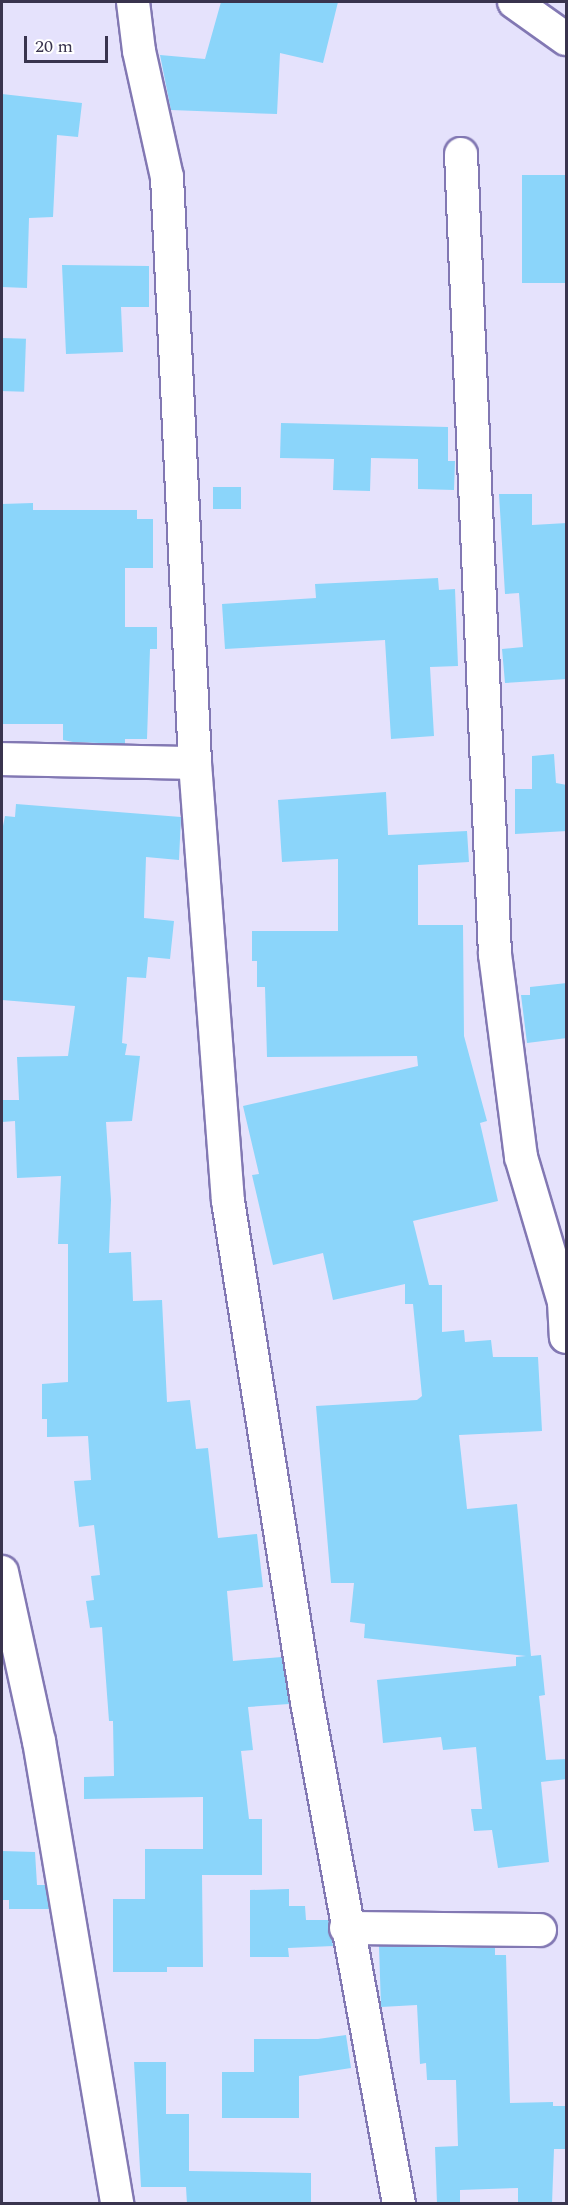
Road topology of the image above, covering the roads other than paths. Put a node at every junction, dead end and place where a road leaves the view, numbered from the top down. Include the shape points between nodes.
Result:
1 (133, 2) edge
2 (514, 2) edge
3 (567, 39) edge
4 (461, 154) dead end
5 (2, 759) edge
6 (195, 763) junction
7 (566, 1302) edge
8 (567, 1337) edge
9 (2, 1572) edge
10 (346, 1928) junction
11 (540, 1930) dead end
12 (117, 2204) edge
13 (399, 2204) edge

1 - 6 street via 139,51 167,177
2 - 3 street
4 - 7 street via 495,954 521,1157
5 - 6 street
6 - 10 street via 228,1201
7 - 8 street
9 - 12 street via 39,1740
10 - 11 street
10 - 13 street

